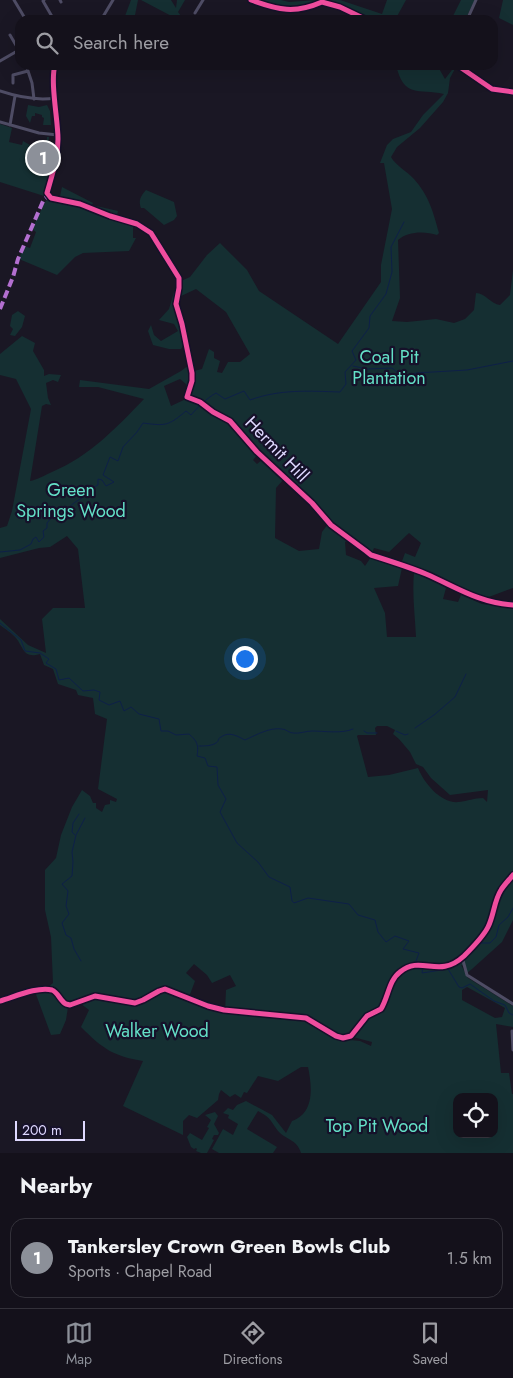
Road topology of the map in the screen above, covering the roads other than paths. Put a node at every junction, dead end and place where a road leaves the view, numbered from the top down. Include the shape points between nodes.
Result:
1 (14, 0) edge
2 (43, 0) edge
3 (112, 0) edge
4 (203, 0) edge
5 (251, 0) edge
6 (476, 0) edge
7 (195, 13) dead end
8 (23, 15) edge
9 (51, 15) edge
10 (104, 15) edge
11 (357, 15) edge
12 (469, 15) edge
13 (10, 35) dead end
14 (15, 44) edge
15 (15, 53) edge
16 (0, 61) edge
17 (55, 70) edge
18 (28, 71) joint
19 (12, 80) dead end
20 (0, 91) edge
21 (15, 96) junction
22 (55, 98) junction
23 (34, 99) junction
24 (0, 122) edge
25 (10, 125) junction
26 (58, 135) junction
27 (513, 605) edge
28 (513, 875) edge
29 (462, 959) junction
30 (0, 1001) edge
31 (513, 1004) edge
32 (512, 1031) edge
33 (513, 1050) edge

1 - 8 street
2 - 9 street
3 - 10 street
4 - 7 street
5 - 11 street via 296,10 322,2
6 - 12 street
13 - 14 street
15 - 16 street
17 - 22 street
18 - 19 street via 14,74
18 - 23 street
20 - 21 street
21 - 23 street
21 - 25 street
22 - 23 street
22 - 26 street
24 - 25 street
25 - 26 street
26 - 27 street, Hermit Hill via 48,196 80,204 147,230 179,278 176,304 192,374 191,387 186,395 188,399 200,402 230,421 331,525 372,555 427,574 465,593 498,604
28 - 29 street via 498,896 488,927
29 - 30 street via 442,968 419,964 400,971 381,1009 367,1016 351,1036 343,1038 306,1018 208,1006 165,989 135,1003 95,996 70,1005 49,990 31,991
29 - 31 street via 468,976
32 - 33 street

